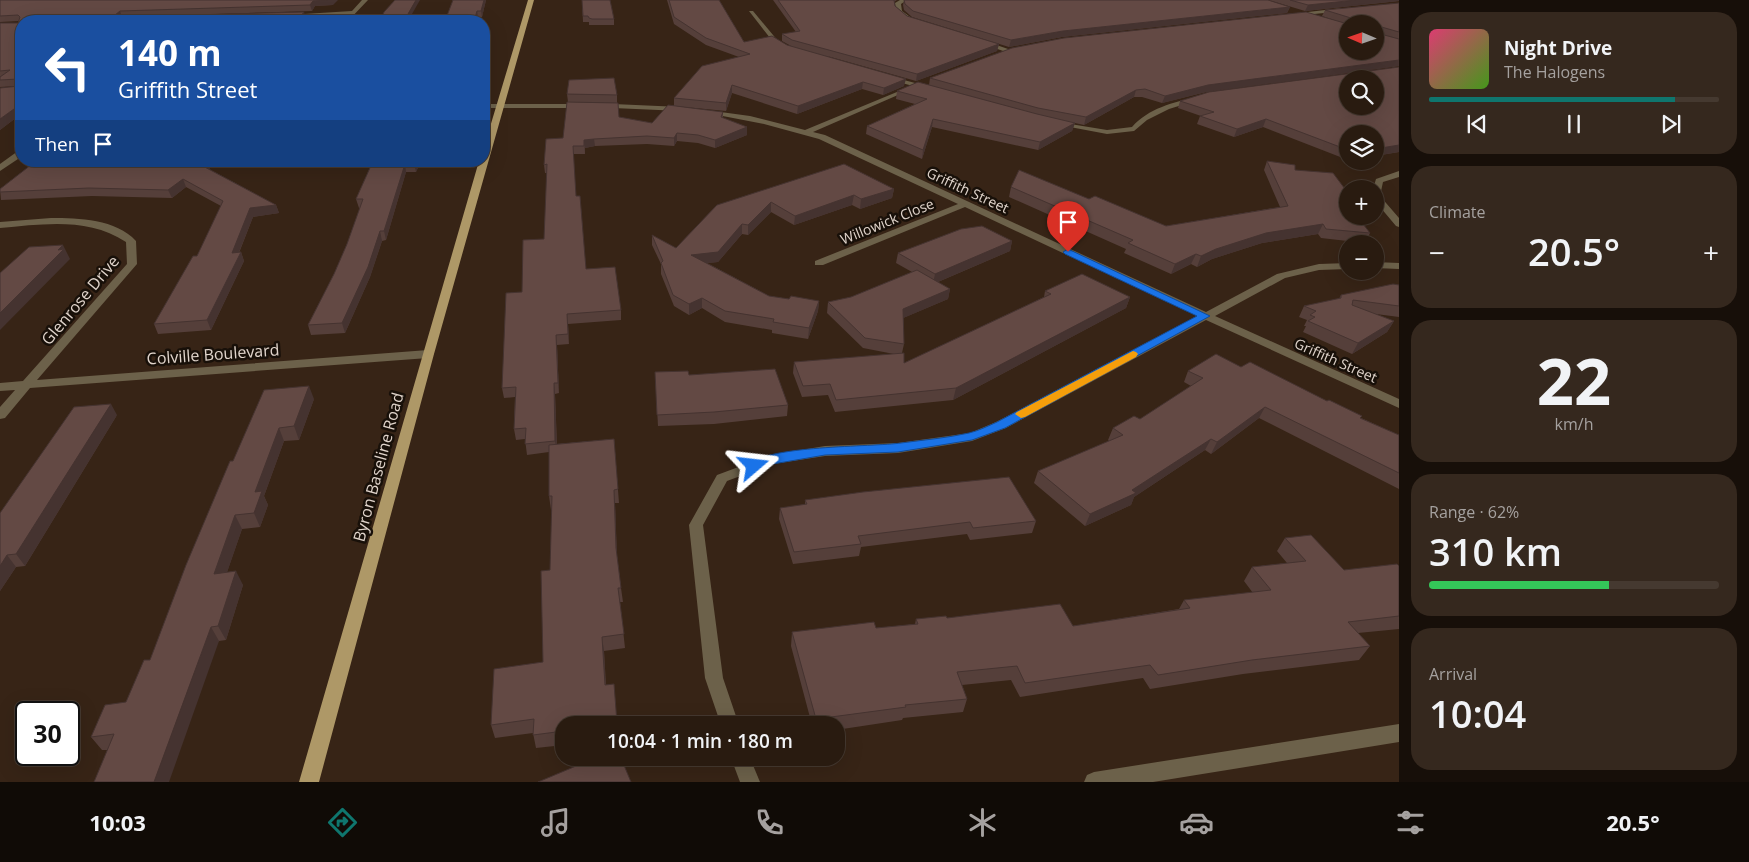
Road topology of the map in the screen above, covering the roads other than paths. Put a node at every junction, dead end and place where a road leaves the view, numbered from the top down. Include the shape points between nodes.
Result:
1 (365, 0) edge
2 (531, 0) edge
3 (904, 0) edge
4 (1351, 9) edge
5 (751, 12) dead end
6 (353, 13) joint
7 (1291, 13) edge
8 (1301, 14) junction
9 (308, 15) edge
10 (1320, 19) edge
11 (918, 23) edge
12 (973, 40) edge
13 (789, 49) edge
14 (1018, 49) edge
15 (1009, 51) junction
16 (996, 56) edge
17 (882, 76) edge
18 (926, 82) edge
19 (917, 85) junction
20 (936, 90) edge
21 (1206, 96) edge
22 (490, 106) edge
23 (499, 106) junction
24 (1051, 122) edge
25 (806, 132) junction
26 (490, 138) edge
27 (15, 157) edge
28 (482, 167) edge
29 (0, 168) edge
30 (1399, 174) edge
31 (965, 204) junction
32 (1399, 224) edge
33 (0, 225) edge
34 (820, 263) dead end
35 (1339, 266) edge
36 (1384, 266) edge
37 (1399, 266) edge
38 (1205, 316) junction
39 (428, 354) junction
40 (26, 385) junction
41 (0, 387) edge
42 (1399, 404) edge
43 (0, 415) edge
44 (727, 716) edge
45 (1399, 732) edge
46 (744, 766) edge
47 (309, 782) edge
48 (750, 782) edge
49 (1094, 782) edge

1 - 6 street
2 - 23 main road, Byron Baseline Road
3 - 11 street via 898,3 899,12
4 - 8 street
5 - 13 street via 776,42
6 - 9 street
7 - 8 street
8 - 10 street
12 - 15 street
14 - 15 street
15 - 16 street
17 - 19 street
18 - 19 street
19 - 20 street
19 - 25 street
21 - 24 street via 1166,107 1144,118 1134,129 1107,132
22 - 23 street, Griffith Street
23 - 25 street, Griffith Street via 613,106 696,111 738,115
23 - 26 main road, Byron Baseline Road
25 - 31 street, Griffith Street
27 - 29 street
28 - 39 main road, Byron Baseline Road
30 - 32 street via 1379,181 1376,196
31 - 34 street, Willowick Close
31 - 38 street, Griffith Street
33 - 40 street, Glenrose Drive via 76,221 118,230 131,240 132,264
35 - 38 street via 1281,276
36 - 37 street
38 - 42 street, Griffith Street
38 - 44 street via 1001,425 972,436 898,448 816,452 770,460 722,478 696,525 714,678
39 - 40 street, Colville Boulevard
39 - 47 main road, Byron Baseline Road
40 - 41 street, Colville Boulevard
40 - 43 street
45 - 49 street
46 - 48 street

